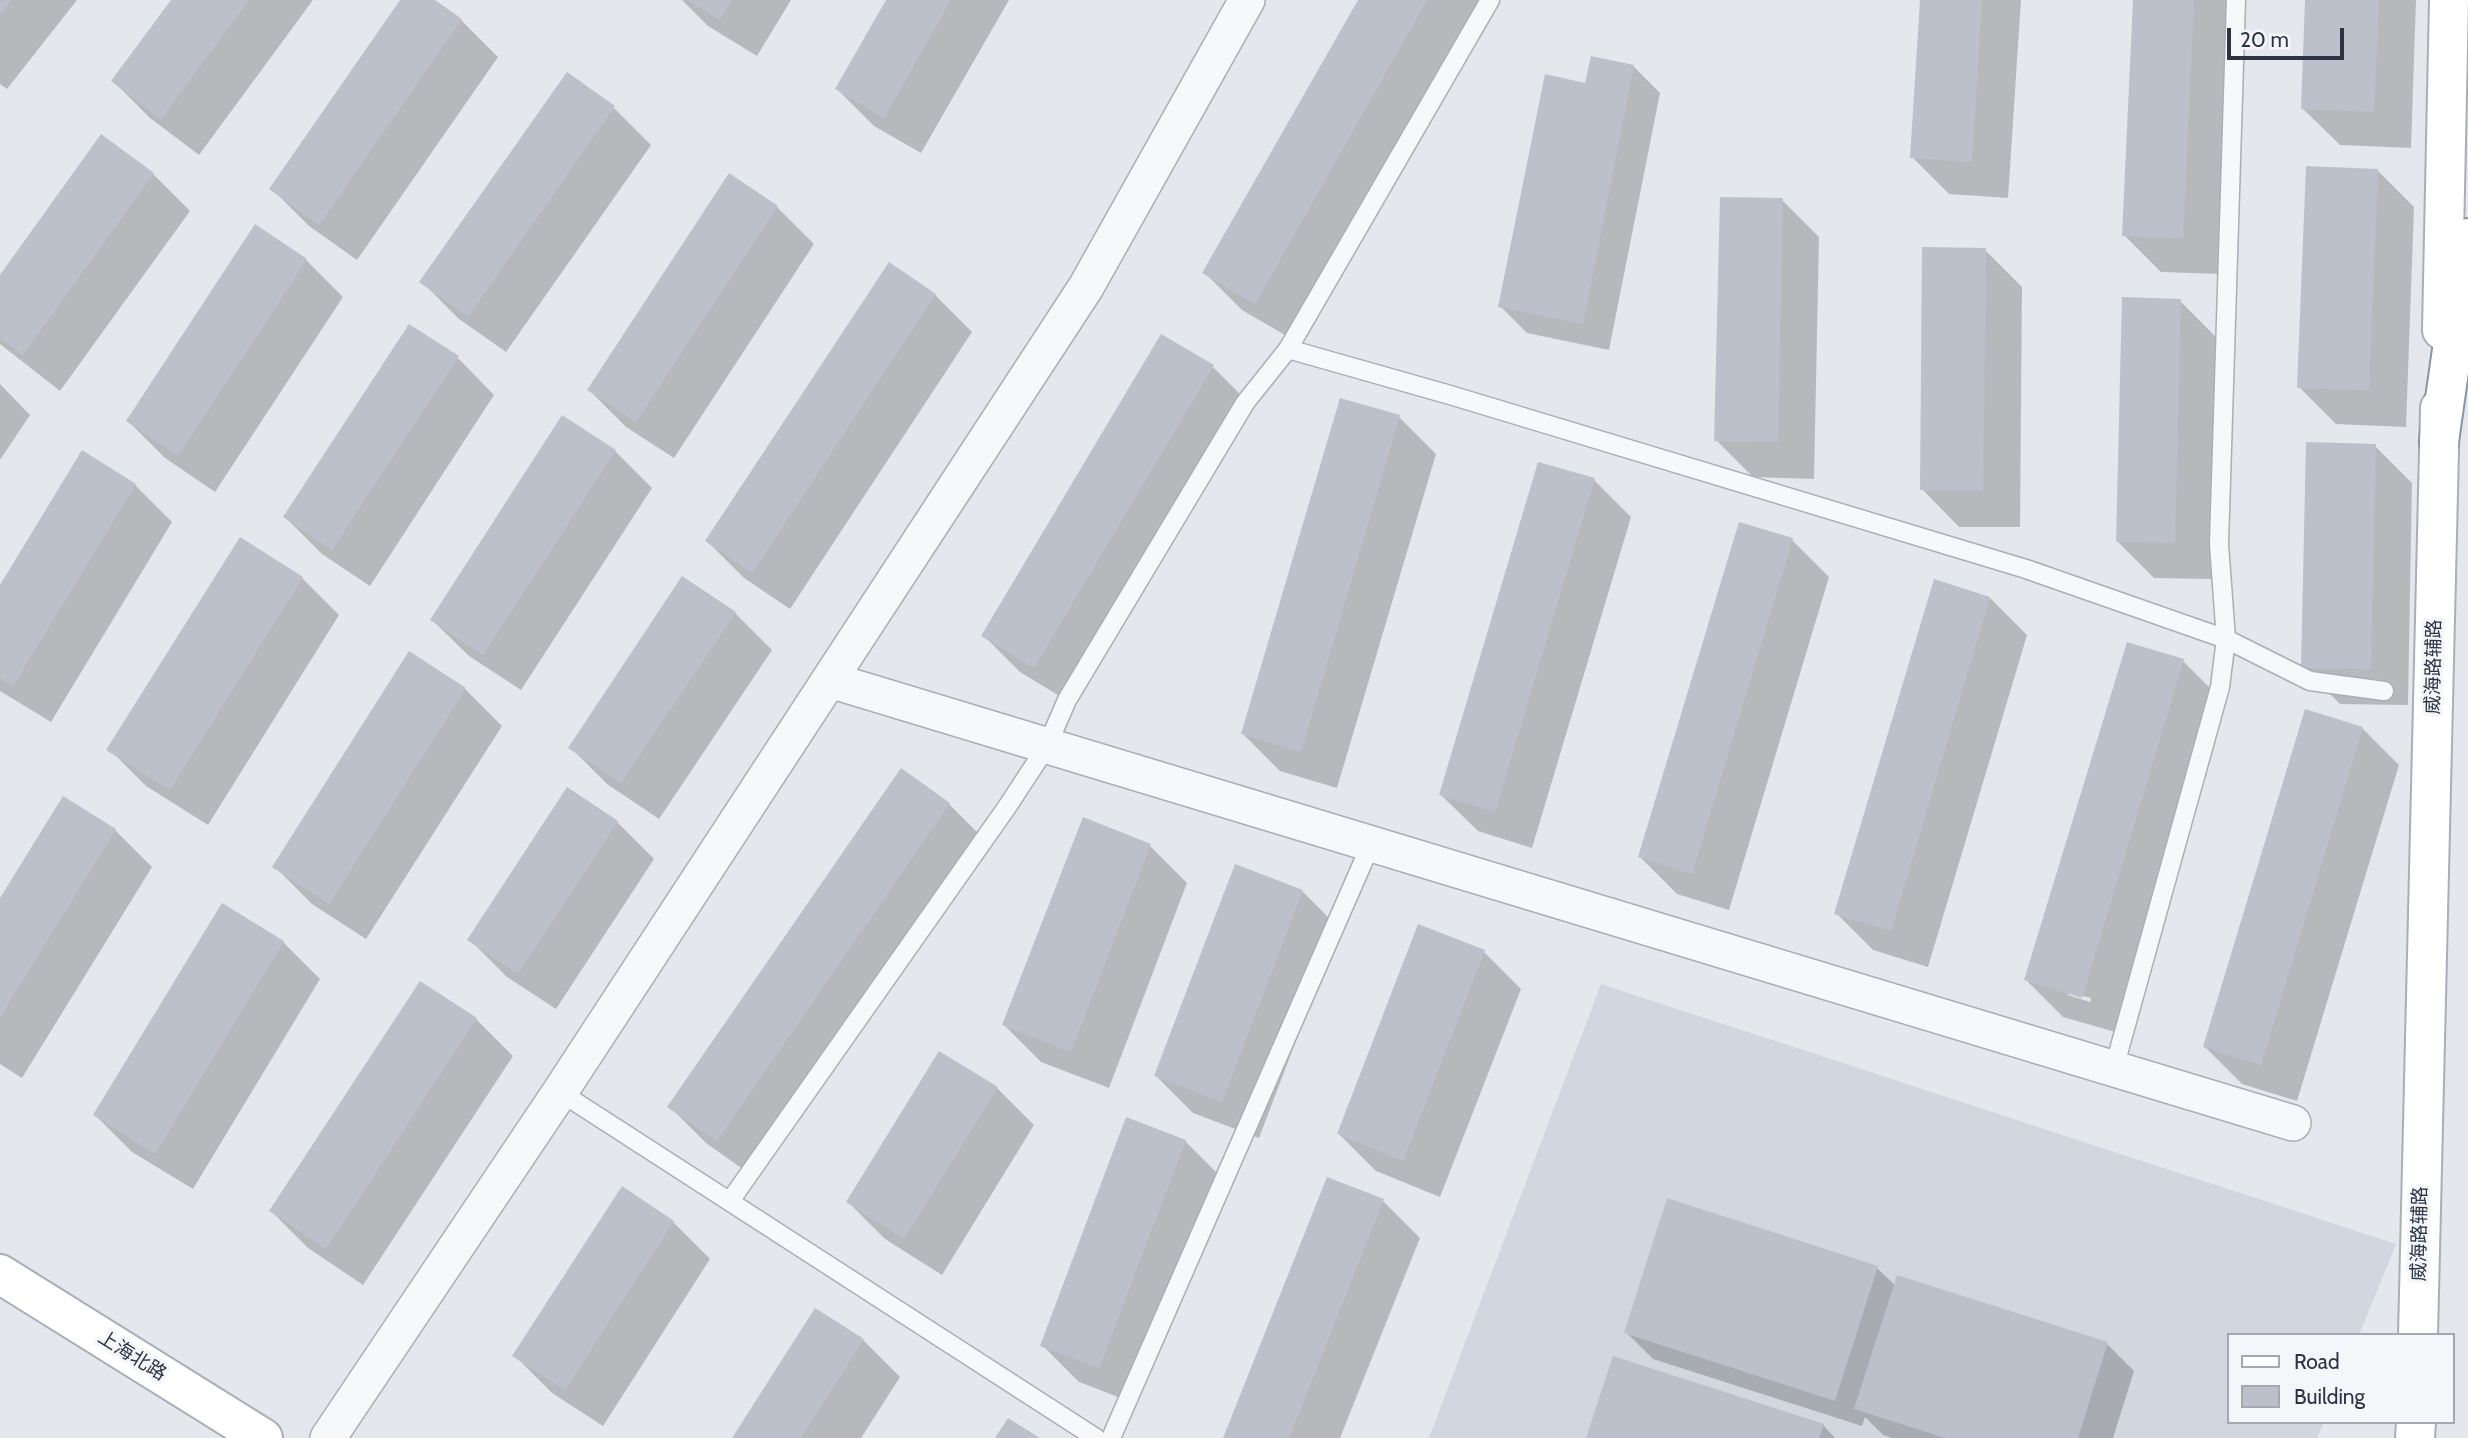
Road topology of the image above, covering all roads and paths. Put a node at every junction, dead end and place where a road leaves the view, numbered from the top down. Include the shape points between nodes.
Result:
1 (1247, 0) edge
2 (1490, 0) edge
3 (2236, 0) edge
4 (2449, 0) edge
5 (2468, 238) edge
6 (1288, 349) junction
7 (2439, 441) junction
8 (2226, 639) junction
9 (830, 680) junction
10 (2384, 691) dead end
11 (1047, 746) junction
12 (1371, 844) junction
13 (2114, 1068) junction
14 (560, 1092) junction
15 (2293, 1122) dead end
16 (730, 1201) junction
17 (0, 1274) edge
18 (2418, 1333) edge
19 (263, 1438) edge
20 (328, 1438) edge
21 (1096, 1438) edge
22 (1111, 1438) edge

1 - 9 street via 1086,287
2 - 6 lane
3 - 8 lane via 2219,544
4 - 7 main road, 威海路辅路
5 - 7 main road
6 - 8 lane via 2026,569
6 - 11 lane via 1245,403 1067,700
7 - 18 main road, 威海路辅路
8 - 10 lane via 2309,681
8 - 13 lane via 2220,687
9 - 11 street
9 - 14 street
11 - 12 street
11 - 16 lane
12 - 13 street
12 - 22 lane
13 - 15 street
14 - 16 lane
14 - 20 street
16 - 21 lane
17 - 19 main road, 上海北路

